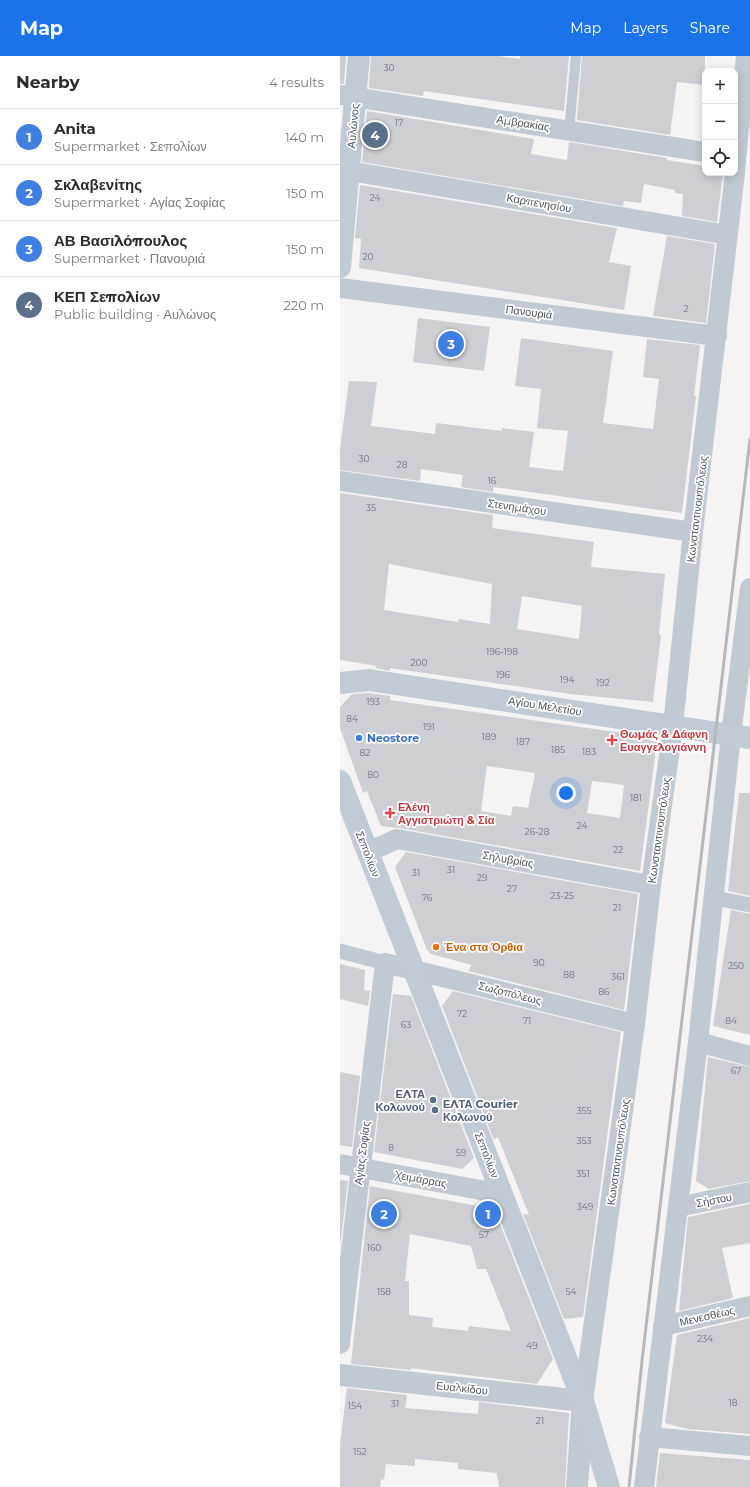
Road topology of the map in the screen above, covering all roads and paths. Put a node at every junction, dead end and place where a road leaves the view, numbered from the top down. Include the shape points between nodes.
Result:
1 (359, 56) edge
2 (576, 56) edge
3 (746, 56) edge
4 (348, 95) edge
5 (569, 130) junction
6 (738, 140) edge
7 (702, 152) edge
8 (349, 171) junction
9 (734, 176) edge
10 (728, 235) junction
11 (340, 267) edge
12 (340, 288) edge
13 (717, 336) junction
14 (340, 482) edge
15 (693, 532) junction
16 (750, 588) edge
17 (340, 683) edge
18 (673, 726) junction
19 (740, 736) edge
20 (340, 781) edge
21 (368, 852) junction
22 (651, 884) junction
23 (715, 898) junction
24 (750, 905) edge
25 (340, 950) edge
26 (385, 963) junction
27 (414, 969) junction
28 (635, 1024) junction
29 (698, 1042) junction
30 (750, 1056) edge
31 (340, 1164) edge
32 (360, 1168) junction
33 (750, 1192) edge
34 (502, 1194) junction
35 (678, 1207) junction
36 (750, 1306) edge
37 (664, 1326) junction
38 (340, 1344) edge
39 (340, 1375) edge
40 (583, 1401) junction
41 (649, 1437) junction
42 (750, 1446) edge
43 (576, 1487) edge
44 (609, 1487) edge
45 (644, 1487) edge

1 - 4 main road, Αυλώνος
2 - 5 lane
3 - 6 street, Κωνσταντινουπόλεως
4 - 5 street, Αμβρακίας
4 - 8 main road, Αυλώνος
5 - 7 street, Αμβρακίας
8 - 10 street, Καρπενησίου
8 - 11 main road, Αυλώνος
9 - 10 street, Κωνσταντινουπόλεως
10 - 13 street, Κωνσταντινουπόλεως
12 - 13 street, Πανουριά
13 - 15 street, Κωνσταντινουπόλεως
14 - 15 street, Στενημάχου
15 - 18 street, Κωνσταντινουπόλεως
16 - 19 street
17 - 18 main road, Αγίου Μελετίου via 369,680
18 - 19 main road, Αγίου Μελετίου
18 - 22 street, Κωνσταντινουπόλεως
19 - 23 street
20 - 21 main road, Σεπολίων
21 - 22 street, Σηλυβρίας via 397,839
21 - 27 main road, Σεπολίων
22 - 28 street, Κωνσταντινουπόλεως
23 - 24 street
23 - 29 street
25 - 26 street
26 - 27 street, Σωζοπόλεως
26 - 32 street, Αγίας Σοφίας
27 - 28 street, Σωζοπόλεως
27 - 34 main road, Σεπολίων
28 - 40 street, Κωνσταντινουπόλεως
29 - 30 street
29 - 35 street
31 - 32 street, Χειμάρρας
32 - 34 street, Χειμάρρας
32 - 38 street, Αγίας Σοφίας
33 - 35 street, Σήστου
34 - 40 main road, Σεπολίων
35 - 37 street
36 - 37 street, Μενεσθέως
37 - 41 street
39 - 40 street, Ευαλκίδου
40 - 43 street, Κωνσταντινουπόλεως
40 - 44 main road, Σεπολίων
41 - 42 street
41 - 45 street

